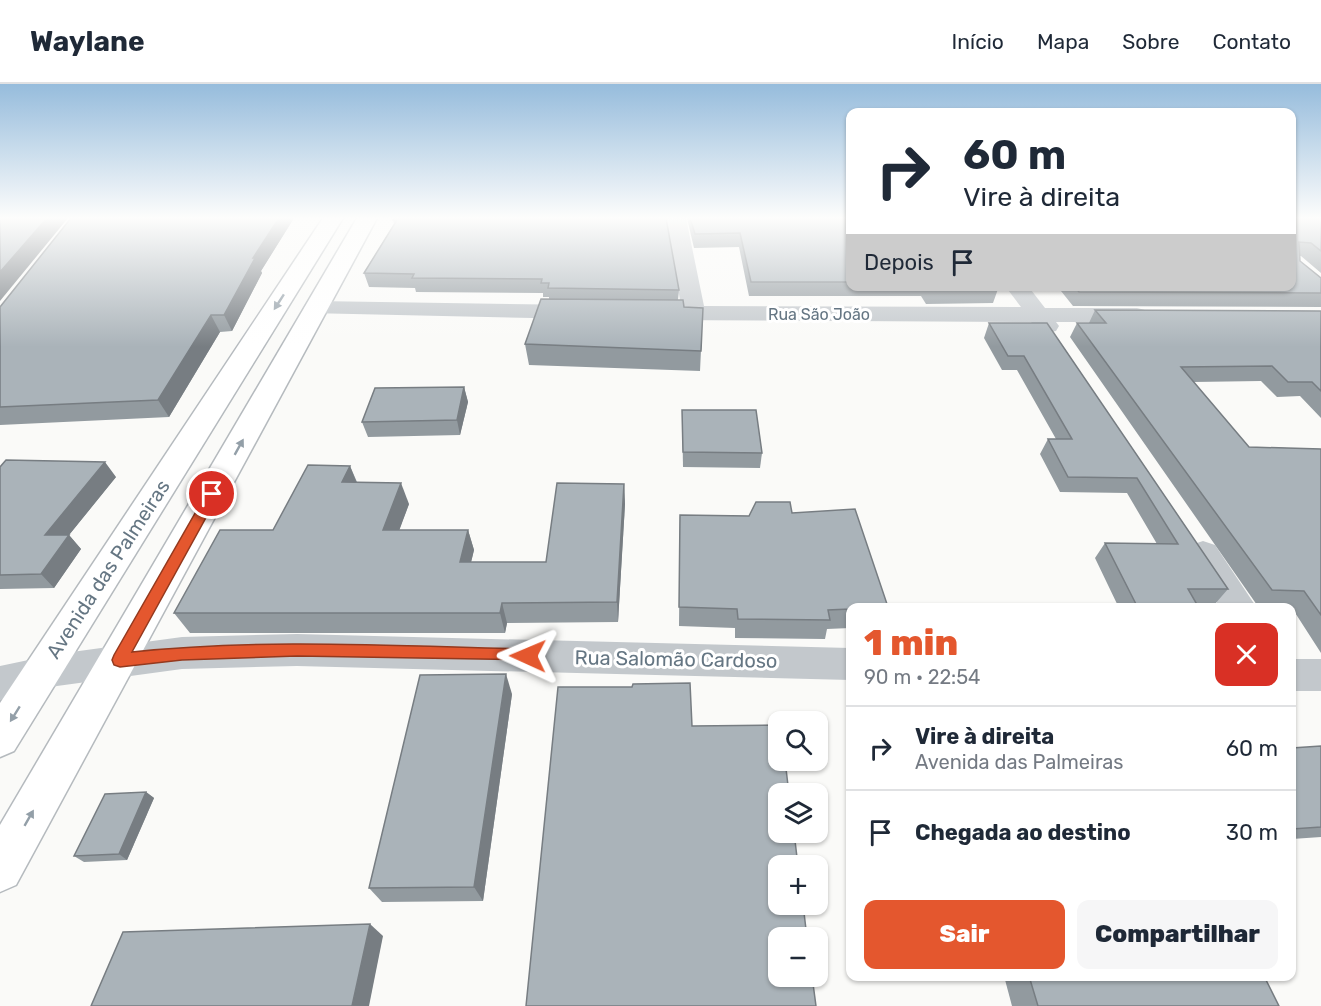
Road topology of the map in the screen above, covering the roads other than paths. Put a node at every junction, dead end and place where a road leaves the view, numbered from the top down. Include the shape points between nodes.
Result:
1 (305, 261) edge
2 (343, 261) edge
3 (684, 261) edge
4 (1020, 291) edge
5 (316, 308) junction
6 (600, 312) edge
7 (635, 313) edge
8 (694, 314) junction
9 (1040, 314) junction
10 (1157, 315) edge
11 (1060, 344) edge
12 (1186, 529) edge
13 (1236, 603) edge
14 (120, 660) junction
15 (846, 664) edge
16 (41, 673) junction
17 (1296, 675) edge
18 (1321, 675) edge
19 (0, 683) edge
20 (0, 738) edge
21 (0, 869) edge

1 -> 16 main road, Avenida das Palmeiras
2 - 5 main road
3 - 8 street
4 - 9 street
5 - 6 street
14 -> 5 main road
7 - 8 street, Rua São João
8 - 9 street, Rua São João
9 - 10 street, Rua São João
9 - 11 street
12 - 13 street
14 - 15 street, Rua Salomão Cardoso via 182,653 297,650
14 - 16 street, Rua Salomão Cardoso
21 -> 14 main road
16 - 19 street, Rua Salomão Cardoso
16 -> 20 main road, Avenida das Palmeiras
17 - 18 street

